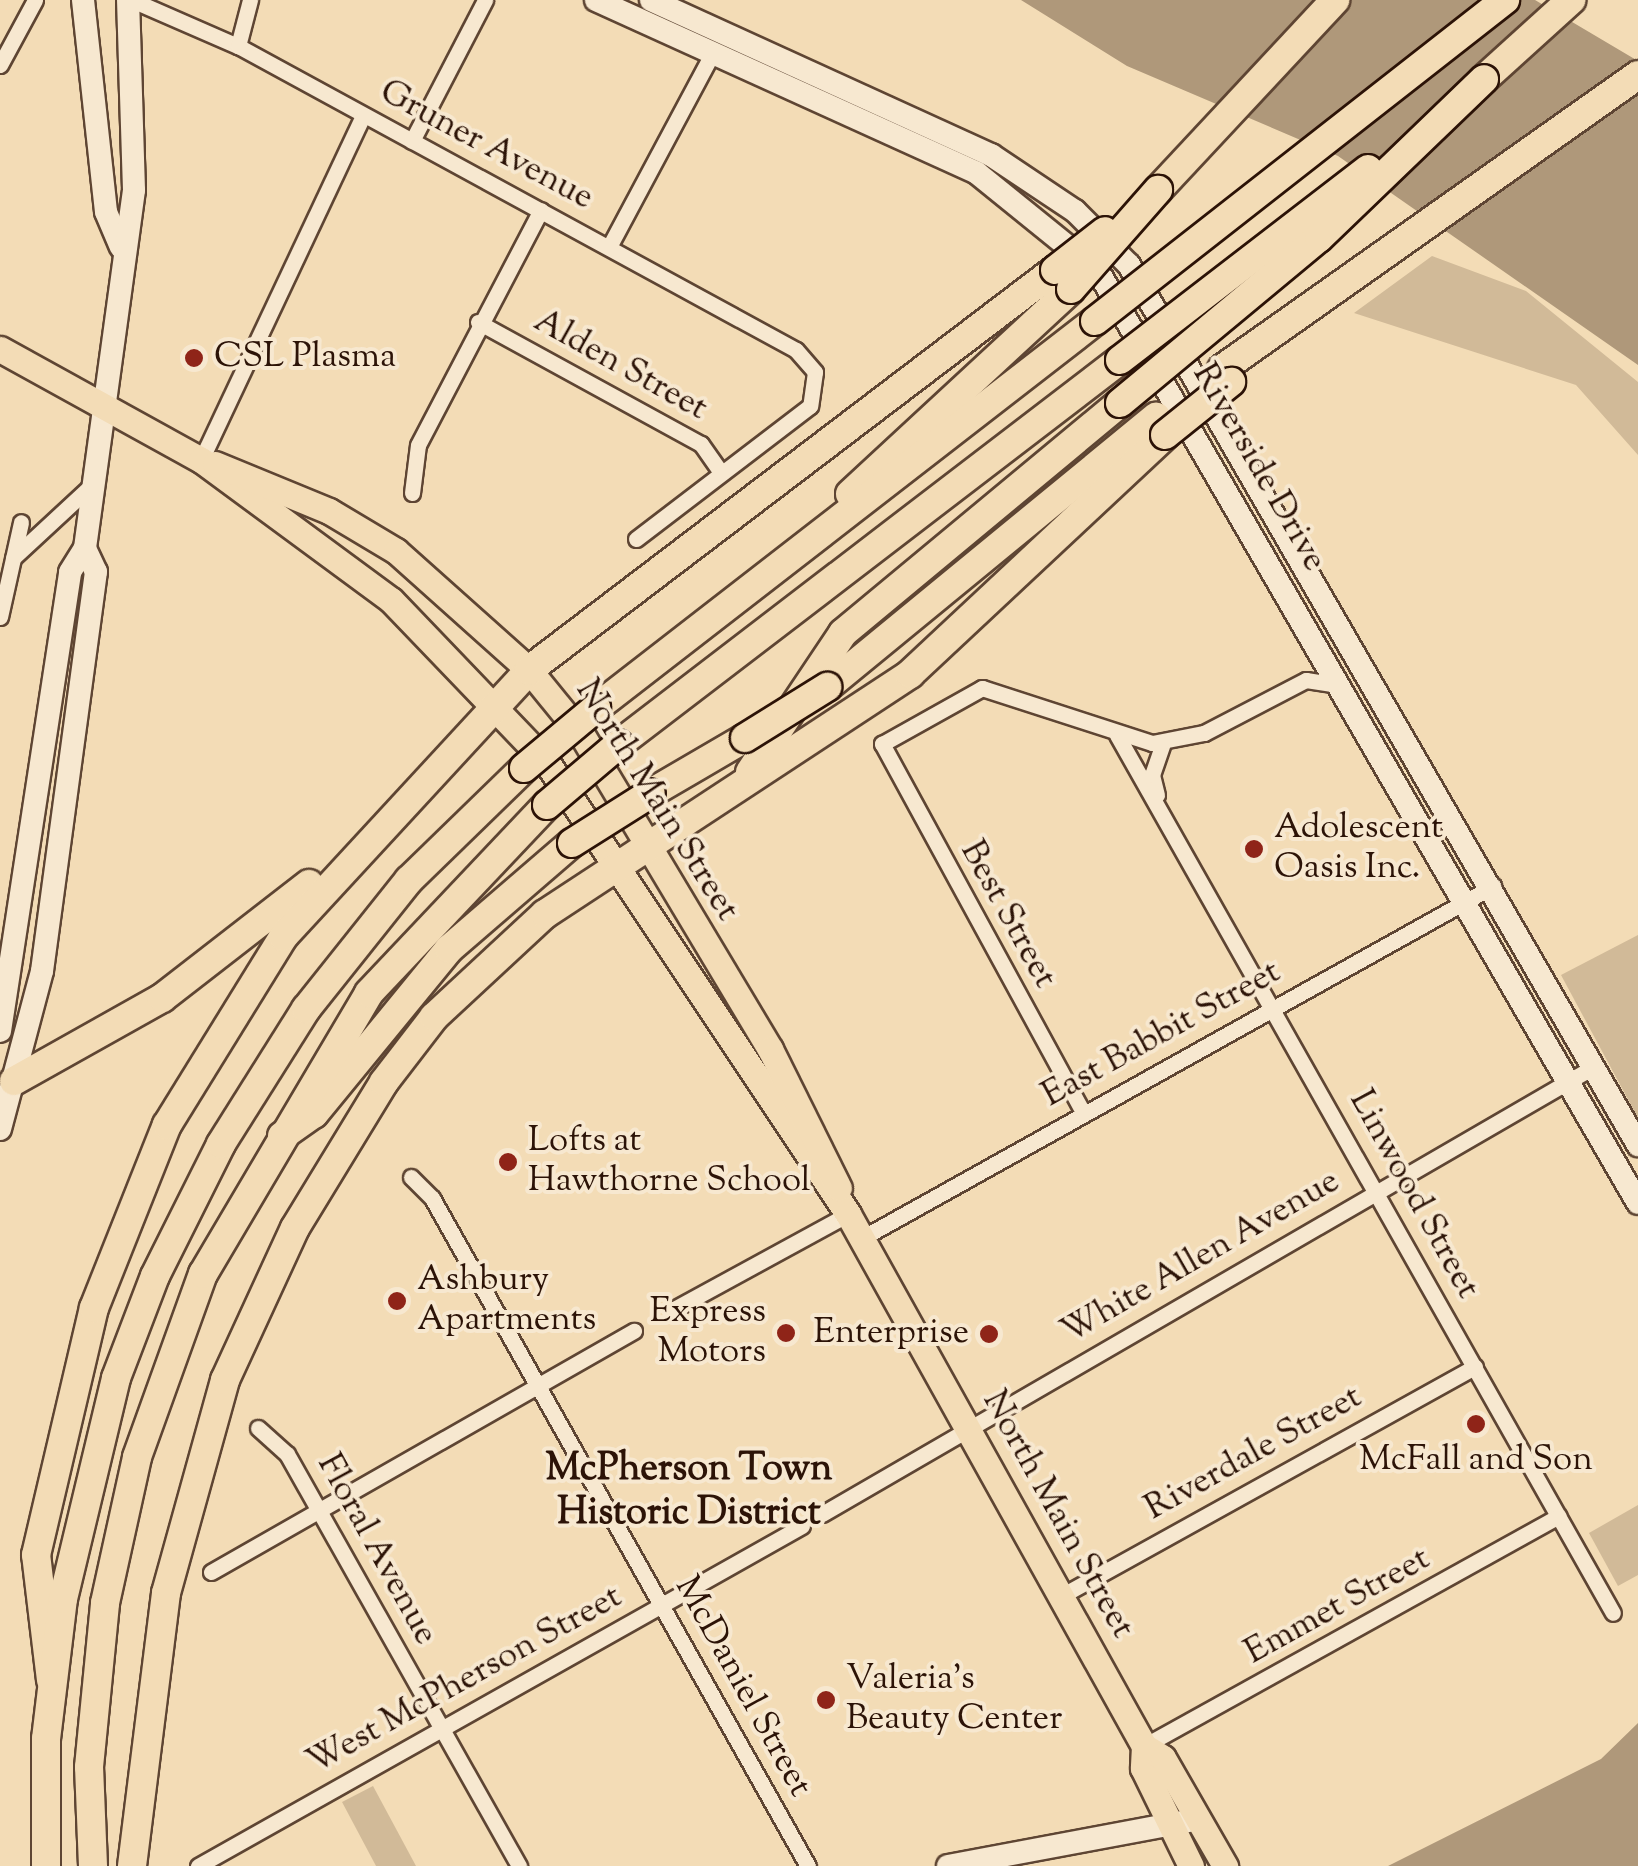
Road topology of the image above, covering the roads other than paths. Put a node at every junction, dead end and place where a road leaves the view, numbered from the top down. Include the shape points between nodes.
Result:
1 (35, 0) edge
2 (83, 0) edge
3 (130, 0) edge
4 (250, 0) edge
5 (485, 0) edge
6 (596, 0) edge
7 (650, 0) edge
8 (1314, 0) edge
9 (1335, 0) edge
10 (1505, 0) edge
11 (1571, 0) edge
12 (238, 46) junction
13 (713, 52) junction
14 (0, 65) edge
15 (1638, 75) edge
16 (1484, 79) junction
17 (1242, 104) junction
18 (363, 114) junction
19 (412, 141) junction
20 (542, 210) junction
21 (121, 247) junction
22 (609, 247) junction
23 (1063, 279) junction
24 (478, 322) junction
25 (0, 349) edge
26 (804, 358) joint
27 (105, 405) junction
28 (1160, 426) junction
29 (201, 460) junction
30 (721, 473) junction
31 (94, 482) junction
32 (412, 492) dead end
33 (21, 522) dead end
34 (826, 528) junction
35 (636, 539) dead end
36 (84, 548) junction
37 (13, 558) junction
38 (0, 617) edge
39 (529, 670) junction
40 (1344, 688) junction
41 (494, 702) junction
42 (1117, 735) junction
43 (1163, 742) junction
44 (731, 790) junction
45 (1162, 808) junction
46 (645, 844) junction
47 (351, 856) junction
48 (613, 864) junction
49 (1493, 886) junction
50 (1468, 899) junction
51 (5, 994) edge
52 (36, 999) junction
53 (1274, 1007) junction
54 (0, 1032) edge
55 (1593, 1066) junction
56 (1568, 1080) junction
57 (7, 1084) edge
58 (1084, 1114) junction
59 (0, 1129) edge
60 (273, 1143) junction
61 (1638, 1144) edge
62 (410, 1177) dead end
63 (1376, 1191) junction
64 (1638, 1203) edge
65 (848, 1214) junction
66 (862, 1238) junction
67 (674, 1309) dead end
68 (634, 1331) dead end
69 (1475, 1366) junction
70 (538, 1387) junction
71 (258, 1428) dead end
72 (968, 1428) junction
73 (319, 1510) junction
74 (822, 1514) dead end
75 (1559, 1516) junction
76 (802, 1526) dead end
77 (211, 1572) dead end
78 (1063, 1595) junction
79 (662, 1606) junction
80 (1612, 1613) dead end
81 (51, 1680) junction
82 (442, 1729) junction
83 (1144, 1746) junction
84 (1185, 1824) junction
85 (1221, 1859) edge
86 (1190, 1864) edge
87 (46, 1866) edge
88 (93, 1866) edge
89 (132, 1866) edge
90 (198, 1866) edge
91 (519, 1866) edge
92 (808, 1866) edge
93 (948, 1866) edge

1 - 14 street
2 - 21 main road via 106,212
3 - 12 street, Gruner Avenue
3 - 21 main road via 136,162
4 - 12 street
5 - 19 street
6 - 13 main road, Riverside Drive
7 - 49 main road, Riverside Drive via 990,155 1102,235 1177,338
8 - 17 highway
9 - 17 highway
10 - 34 highway, bridge
11 - 16 highway
12 - 18 street, Gruner Avenue
13 - 22 street
13 - 40 main road, Riverside Drive via 977,174 1083,254 1148,348
15 - 28 highway, bridge
16 - 44 highway, bridge via 1318,238 843,633
16 - 60 highway, bridge via 547,805 415,937
17 - 23 highway, bridge
18 - 19 street, Gruner Avenue
18 - 29 street
19 - 20 street, Gruner Avenue
20 - 22 street, Gruner Avenue
20 - 24 street
21 - 27 main road
22 - 26 street, Gruner Avenue
23 - 34 highway via 862,479
23 - 39 highway
24 - 30 street, Alden Street via 701,444
24 - 32 street via 418,444
25 - 27 main road, North Main Street
26 - 30 street, Alden Street via 818,390 810,406
27 - 29 main road, North Main Street
27 - 31 main road
28 - 44 highway via 954,639 866,707
28 - 60 highway, bridge via 827,686 572,844 449,949 314,1114
29 - 39 main road, North Main Street via 329,511 396,551
29 - 41 main road, North Main Street via 391,600
30 - 35 street, Alden Street
31 - 36 main road
31 - 37 street
33 - 37 street
34 - 81 highway, bridge via 524,768 358,941 214,1157 116,1378
36 - 51 main road via 70,572
36 - 52 main road via 96,572
37 - 38 street
39 - 41 highway
39 - 46 main road, North Main Street via 582,735
40 - 43 street via 1306,680 1204,733
40 - 50 main road, Riverside Drive
41 - 47 highway
41 - 48 main road, North Main Street
42 - 43 street
42 - 45 street, Linwood Street
42 - 58 street, Best Street via 982,688 882,744
43 - 45 street, Linwood Street via 1152,776
44 - 46 highway
45 - 53 street, Linwood Street
46 - 48 highway
46 - 65 main road, North Main Street via 787,1080
47 - 57 highway via 150,1006
47 - 81 highway via 218,1033 116,1244 62,1422 36,1554
48 - 65 main road, North Main Street
48 - 89 highway via 434,1017 351,1130 278,1263 225,1380 180,1535 147,1709
49 - 50 street, East Babbit Street
49 - 55 main road, Riverside Drive
50 - 53 street, East Babbit Street
50 - 56 main road, Riverside Drive
51 - 52 street
51 - 54 main road
52 - 57 main road
53 - 58 street, East Babbit Street
53 - 63 street, Linwood Street
55 - 56 street, White Allen Avenue
55 - 61 main road, Riverside Drive
56 - 63 street, White Allen Avenue
56 - 64 main road, Riverside Drive
57 - 59 main road
58 - 66 street, East Babbit Street
60 - 88 highway via 203,1274 138,1457 105,1603 88,1767
62 - 70 street, McDaniel Street via 432,1198
63 - 69 street, Linwood Street
63 - 72 street, White Allen Avenue
65 - 66 main road, North Main Street
65 - 67 street
66 - 72 main road, North Main Street
68 - 70 street
69 - 75 street, Linwood Street
69 - 78 street, Riverdale Street
70 - 73 street
70 - 79 street, McDaniel Street
71 - 73 street, Floral Avenue via 287,1454
72 - 74 street
72 - 78 main road, North Main Street
73 - 77 street
73 - 82 street, Floral Avenue
75 - 80 street, Linwood Street
75 - 83 street, Emmet Street
76 - 79 street, West McPherson Street
78 - 83 main road, North Main Street
79 - 82 street, West McPherson Street
79 - 92 street, McDaniel Street
81 - 87 highway
82 - 90 street, West McPherson Street
82 - 91 street, Floral Avenue
83 - 84 main road, North Main Street via 1143,1768
84 - 85 main road, North Main Street
84 - 86 main road, North Main Street
84 - 93 main road

